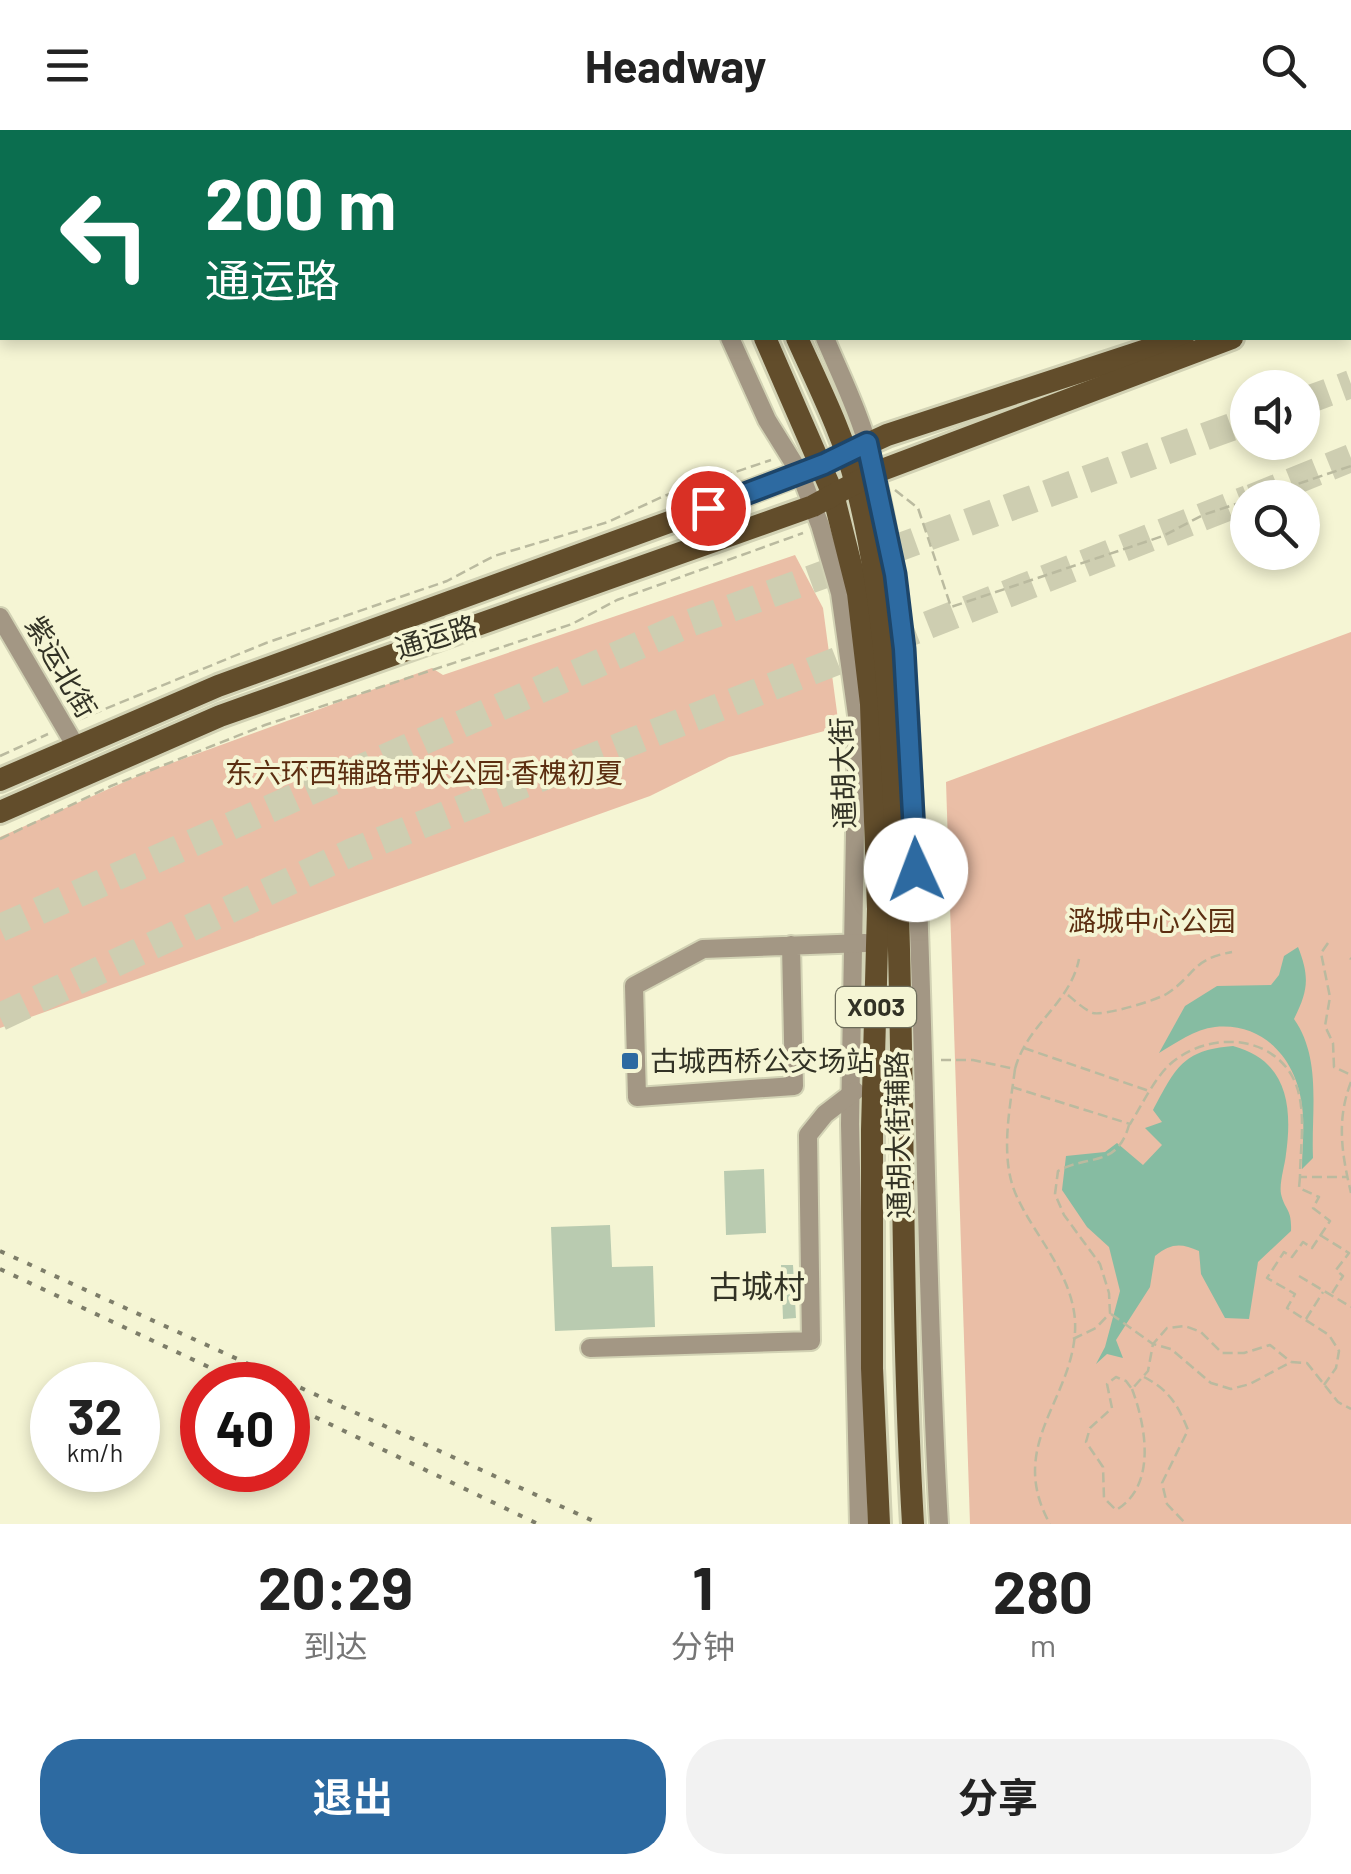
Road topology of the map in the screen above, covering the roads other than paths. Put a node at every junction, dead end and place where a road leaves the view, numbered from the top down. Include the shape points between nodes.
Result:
1 (731, 340) edge
2 (767, 340) edge
3 (797, 340) edge
4 (825, 340) edge
5 (1217, 340) edge
6 (1178, 345) edge
7 (867, 443) junction
8 (834, 459) junction
9 (794, 464) junction
10 (865, 477) junction
11 (822, 508) junction
12 (0, 617) edge
13 (69, 736) junction
14 (0, 780) edge
15 (0, 812) edge
16 (853, 942) junction
17 (899, 943) junction
18 (790, 945) junction
19 (874, 1082) junction
20 (851, 1094) junction
21 (590, 1348) dead end
22 (859, 1524) edge
23 (879, 1524) edge
24 (913, 1524) edge
25 (938, 1524) edge

1 - 9 street, 通胡大街辅路
2 - 8 main road, 通胡大街 / X003
3 - 8 main road, 通胡大街 / X003 via 830,408
4 - 7 street
5 - 6 main road, 通运路
6 - 7 main road, 通运路
6 - 10 main road, 通运路
7 - 8 main road, 通运路
7 - 10 street
8 - 9 main road, 通运路
8 - 10 main road, 通胡大街 / X003
8 - 11 main road, 通胡大街 / X003
9 - 11 street, 通胡大街辅路
9 - 13 main road, 通运路 via 218,686
10 - 11 main road, 通运路
10 - 17 main road, 通胡大街 / X003 via 890,699
11 - 15 main road, 通运路 via 220,716
11 - 16 street, 通胡大街辅路 via 857,716
11 - 17 main road, 通胡大街 / X003 via 858,594
12 - 13 street, 紫运北街
13 - 14 main road, 通运路
16 - 17 street
16 - 18 street
16 - 20 street, 通胡大街辅路
17 - 19 main road, 通胡大街 / X003
17 - 24 main road, 通胡大街 / X003 via 904,1366
17 - 25 street, 通胡大街辅路 via 924,1060
18 - 18 street via 794,1086 636,1097 634,986 704,949
19 - 20 street
19 - 23 main road, 通胡大街 / X003 via 872,1368
20 - 21 street via 808,1134 811,1341
20 - 22 street, 通胡大街辅路

